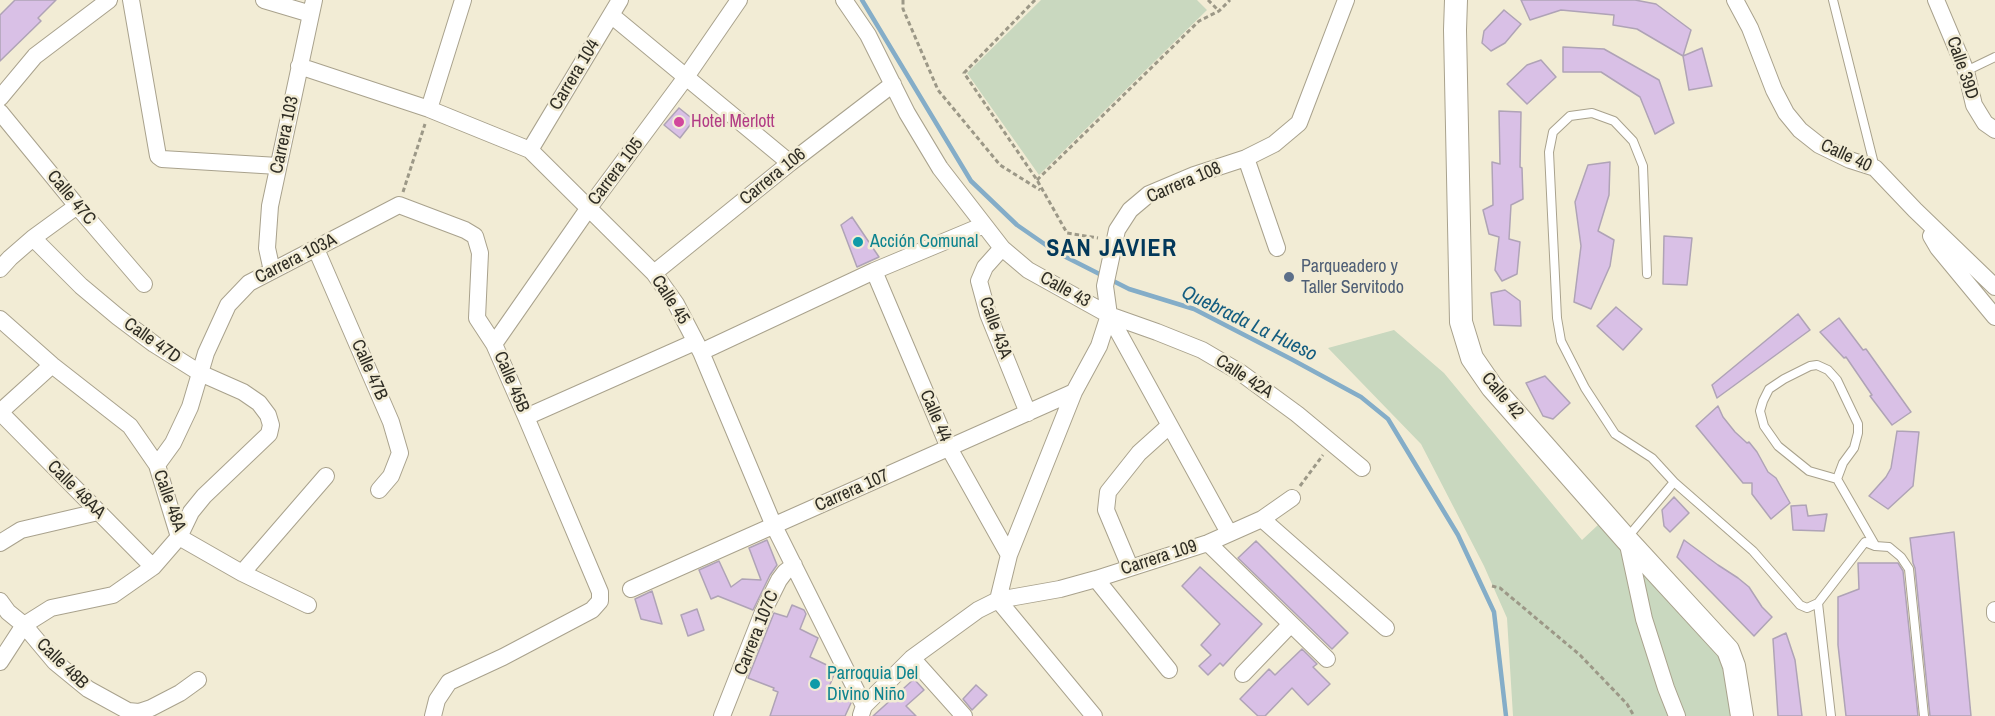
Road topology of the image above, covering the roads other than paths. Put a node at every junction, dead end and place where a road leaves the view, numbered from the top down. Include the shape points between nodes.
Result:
1 (109, 0) edge
2 (131, 0) edge
3 (264, 0) edge
4 (463, 0) edge
5 (739, 0) edge
6 (844, 0) edge
7 (1346, 0) edge
8 (1456, 0) edge
9 (1735, 0) edge
10 (1833, 0) edge
11 (1936, 0) edge
12 (312, 7) edge
13 (616, 7) edge
14 (1995, 57) edge
15 (299, 66) junction
16 (1966, 71) junction
17 (686, 77) junction
18 (893, 84) junction
19 (0, 98) edge
20 (429, 109) junction
21 (0, 112) edge
22 (1995, 130) edge
23 (530, 150) junction
24 (1246, 158) junction
25 (790, 163) junction
26 (278, 166) junction
27 (1875, 168) junction
28 (399, 205) joint
29 (77, 206) junction
30 (588, 208) junction
31 (1915, 210) junction
32 (984, 225) junction
33 (33, 238) junction
34 (1002, 248) junction
35 (1277, 248) dead end
36 (316, 249) junction
37 (0, 269) edge
38 (272, 271) junction
39 (874, 272) junction
40 (654, 273) junction
41 (1647, 274) dead end
42 (144, 284) dead end
43 (1995, 287) edge
44 (1109, 315) junction
45 (1995, 317) edge
46 (0, 319) edge
47 (494, 344) junction
48 (698, 347) junction
49 (52, 365) junction
50 (200, 373) junction
51 (1074, 392) junction
52 (0, 412) edge
53 (1028, 413) junction
54 (526, 417) junction
55 (1169, 426) junction
56 (949, 448) junction
57 (157, 465) junction
58 (1362, 468) dead end
59 (326, 476) dead end
60 (1838, 479) junction
61 (1674, 482) junction
62 (379, 490) dead end
63 (1292, 498) road end
64 (98, 512) junction
65 (1262, 519) junction
66 (774, 526) junction
67 (1229, 533) junction
68 (178, 537) junction
69 (1626, 539) junction
70 (0, 543) edge
71 (1208, 543) junction
72 (1875, 546) junction
73 (1009, 555) junction
74 (794, 565) junction
75 (153, 567) junction
76 (1130, 567) junction
77 (242, 573) junction
78 (1096, 579) junction
79 (631, 588) dead end
80 (998, 600) junction
81 (0, 601) edge
82 (1818, 603) junction
83 (308, 605) dead end
84 (1291, 624) junction
85 (24, 625) junction
86 (1386, 628) dead end
87 (912, 658) junction
88 (1327, 659) dead end
89 (0, 662) edge
90 (1169, 670) dead end
91 (1243, 674) dead end
92 (198, 681) dead end
93 (725, 711) edge
94 (862, 711) edge
95 (127, 713) edge
96 (433, 716) edge
97 (964, 716) edge
98 (1094, 716) edge
99 (1677, 716) edge
100 (1742, 716) edge
101 (1831, 716) edge
102 (1924, 716) edge

1 - 19 street via 35,56
2 - 26 street via 158,156
3 - 12 street
4 - 20 street
5 - 17 street, Carrera 105
6 - 18 street, Calle 43 via 868,34
7 - 24 street, Carrera 108 via 1299,123 1274,144
8 - 69 street, Calle 42 via 1461,322 1472,358 1492,387
9 - 27 street, Calle 40 via 1774,90 1800,130 1819,145
10 - 27 lane
11 - 16 street, Calle 39D
12 - 15 street, Carrera 103
13 - 17 street
13 - 23 street, Carrera 104
14 - 16 lane
15 - 20 street, Calle 45
15 - 26 street, Carrera 103
16 - 22 street, Calle 39D via 1974,105 1985,123
17 - 25 street
17 - 30 street, Carrera 105
18 - 25 street, Carrera 106
18 - 32 street, Calle 43 via 940,168
20 - 23 street, Calle 45
21 - 29 street, Calle 47C
23 - 30 street, Calle 45
24 - 35 street
24 - 44 street, Carrera 108 via 1149,194 1130,210 1117,230 1105,286
25 - 40 street, Carrera 106
26 - 38 street, Carrera 103 via 267,248
27 - 31 street, Calle 40
28 - 36 street, Carrera 103A
28 - 47 street, Calle 45B via 475,236 480,252 477,318
29 - 33 street
29 - 42 street, Calle 47C
30 - 40 street, Calle 45
30 - 47 street, Carrera 105
31 - 43 street, Calle 40
31 - 45 street via 1938,248
32 - 34 street, Calle 43
32 - 39 street
33 - 37 street
33 - 50 street, Calle 47D via 118,317
34 - 44 street, Calle 43 via 1028,270
34 - 53 street, Calle 43A via 985,267 979,281 988,314
36 - 38 street, Carrera 103A
36 - 62 street, Calle 47B via 392,422 400,453 391,476
38 - 50 street, Carrera 103A via 249,283 228,305
39 - 48 street
39 - 56 street, Calle 44
40 - 48 street, Calle 45 via 676,304
41 - 61 lane via 1642,166 1633,141 1614,121 1592,113 1570,116 1553,132 1549,152 1561,341 1615,434 1652,458
44 - 51 street, Carrera 108 via 1099,346
44 - 55 street, Calle 43
44 - 58 street, Calle 42A via 1202,350 1297,414
46 - 49 street, Calle 48A
47 - 54 street, Calle 45B
48 - 54 street
48 - 66 street, Calle 45
49 - 52 street
49 - 57 street, Calle 48A via 130,426
50 - 57 street, Carrera 103A via 190,407
50 - 68 street, Calle 47D via 260,403 271,425 269,434 204,496
51 - 53 street, Carrera 107
51 - 73 street, Carrera 108
52 - 64 street, Calle 48AA
53 - 56 street, Carrera 107
54 - 96 street, Calle 45B via 600,592 600,602 592,610 449,682 436,700
55 - 67 street, Calle 43
55 - 76 street via 1139,453 1108,492 1106,510
56 - 66 street, Carrera 107
56 - 73 street, Calle 44
57 - 68 street, Calle 48A
59 - 77 street
60 - 60 lane via 1854,448 1858,424 1828,369 1810,366 1769,389 1760,411 1764,426 1778,446 1796,462 1809,471
60 - 72 lane
61 - 69 lane
61 - 82 lane via 1753,552 1800,605 1807,608
63 - 65 street, Carrera 109
64 - 70 street via 21,530
64 - 75 street, Calle 48AA
65 - 67 street, Carrera 109
65 - 86 street
66 - 74 street, Calle 45
66 - 79 street, Carrera 107
67 - 71 street, Carrera 109
68 - 75 street
68 - 77 street, Calle 48A
69 - 99 street via 1644,619
69 - 100 street, Calle 42 via 1728,650
71 - 76 street, Carrera 109
71 - 84 street
72 - 82 lane via 1865,542
72 - 102 lane via 1889,547 1910,569
73 - 80 street, Carrera 108
74 - 93 street, Carrera 107C via 779,580 763,612
74 - 94 street, Calle 45
75 - 85 street via 112,595 51,608
76 - 78 street, Carrera 109
77 - 83 street, Calle 48A
78 - 80 street, Carrera 109
78 - 90 street
80 - 87 street via 978,609
80 - 98 street
81 - 85 street, Calle 48B
82 - 101 lane
84 - 88 street
84 - 91 street
85 - 89 street
85 - 95 street, Calle 48B via 55,662 88,690
87 - 94 street
87 - 97 street
92 - 95 street, Calle 48B via 151,708

